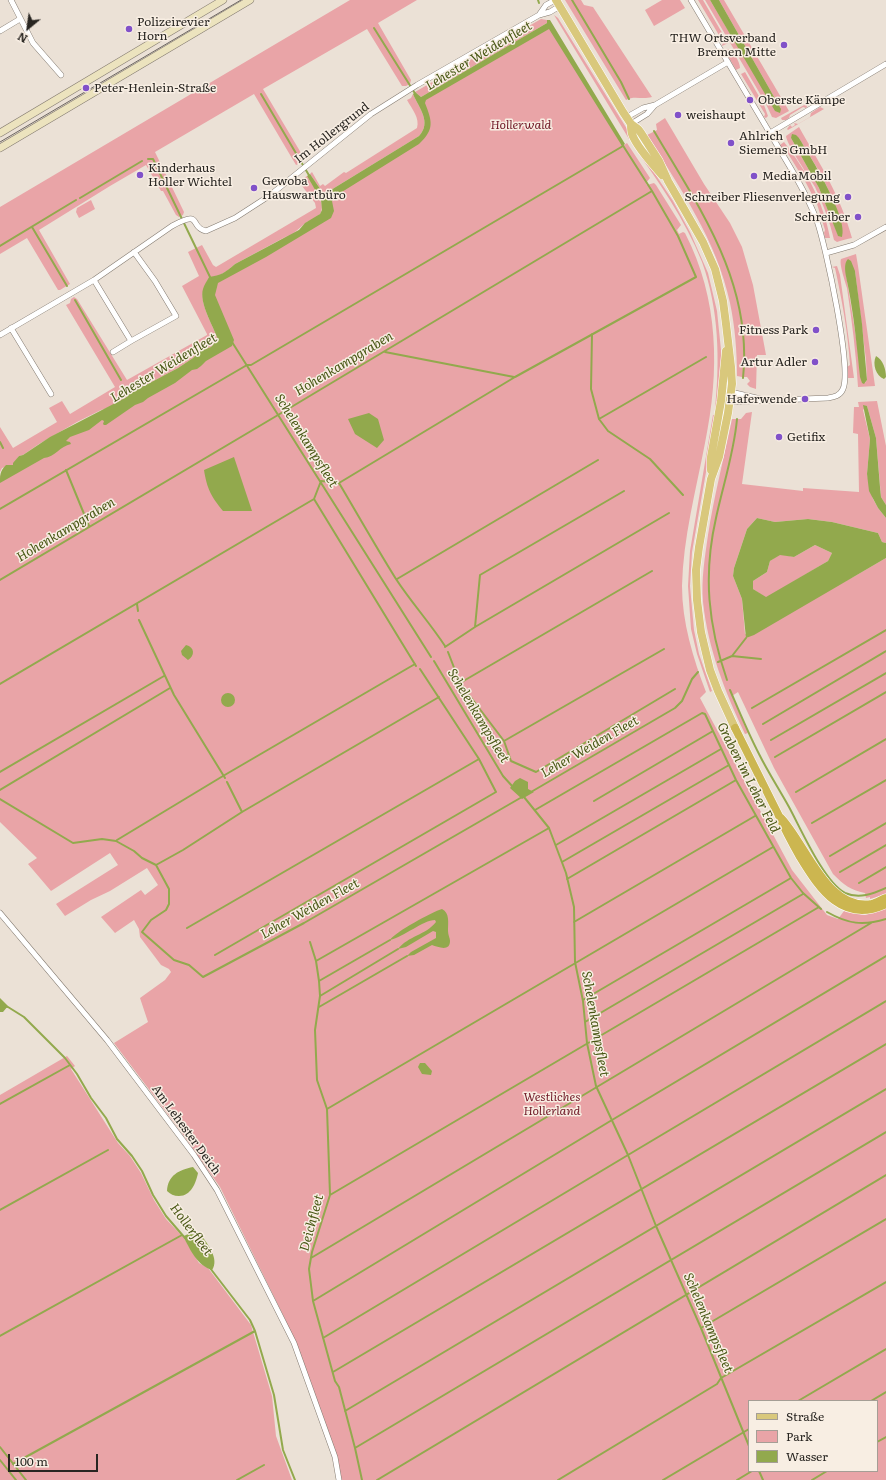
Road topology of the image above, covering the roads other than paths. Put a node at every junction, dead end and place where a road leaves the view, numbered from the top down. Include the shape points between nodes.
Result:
1 (12, 0) edge
2 (223, 0) edge
3 (250, 0) edge
4 (691, 0) edge
5 (557, 2) edge
6 (20, 19) junction
7 (0, 31) edge
8 (728, 62) junction
9 (886, 64) edge
10 (61, 75) dead end
11 (655, 105) junction
12 (629, 121) junction
13 (0, 133) edge
14 (770, 133) junction
15 (0, 148) edge
16 (886, 227) edge
17 (134, 252) junction
18 (826, 253) junction
19 (94, 280) junction
20 (11, 328) junction
21 (727, 334) junction
22 (0, 335) edge
23 (131, 341) junction
24 (114, 352) dead end
25 (722, 390) junction
26 (731, 391) junction
27 (50, 394) dead end
28 (764, 400) junction
29 (721, 401) junction
30 (730, 402) junction
31 (711, 479) junction
32 (735, 728) joint
33 (780, 816) junction
34 (886, 898) edge
35 (886, 904) edge
36 (0, 913) edge
37 (339, 1480) edge

1 - 6 street
2 - 13 main road
3 - 15 main road
4 - 8 street
5 - 12 main road
5 - 17 street, Im Hollergrund via 550,12 539,14 371,114 302,170 235,218 206,231 192,218 183,221
6 - 7 street
6 - 10 street via 33,43
8 - 11 street
8 - 14 street
9 - 14 street
11 - 12 street via 647,114
11 - 12 street via 643,108
12 - 21 main road via 641,133 703,242 723,301
14 - 18 street via 805,193 817,221
16 - 18 street via 854,245
17 - 19 street, Im Hollergrund
17 - 23 street via 176,316
18 - 28 street via 843,357 845,382 842,390 837,397
19 - 20 street, Im Hollergrund
19 - 23 street
20 - 22 street, Im Hollergrund
20 - 27 street
21 - 25 main road
21 - 26 main road via 732,367
23 - 24 street
25 - 26 street
25 - 29 main road
26 - 28 street
26 - 30 main road
28 - 30 street
29 - 30 street
29 - 31 main road
30 - 31 main road via 719,457
31 - 32 main road via 696,570 696,600 710,670
32 - 33 highway
33 - 34 highway via 791,828 817,871 841,898 861,904 872,904
33 - 35 highway via 784,829 806,867 834,902 855,910 878,908
36 - 37 street, Am Lehester Deich via 106,1040 194,1155 217,1190 294,1343 335,1457

